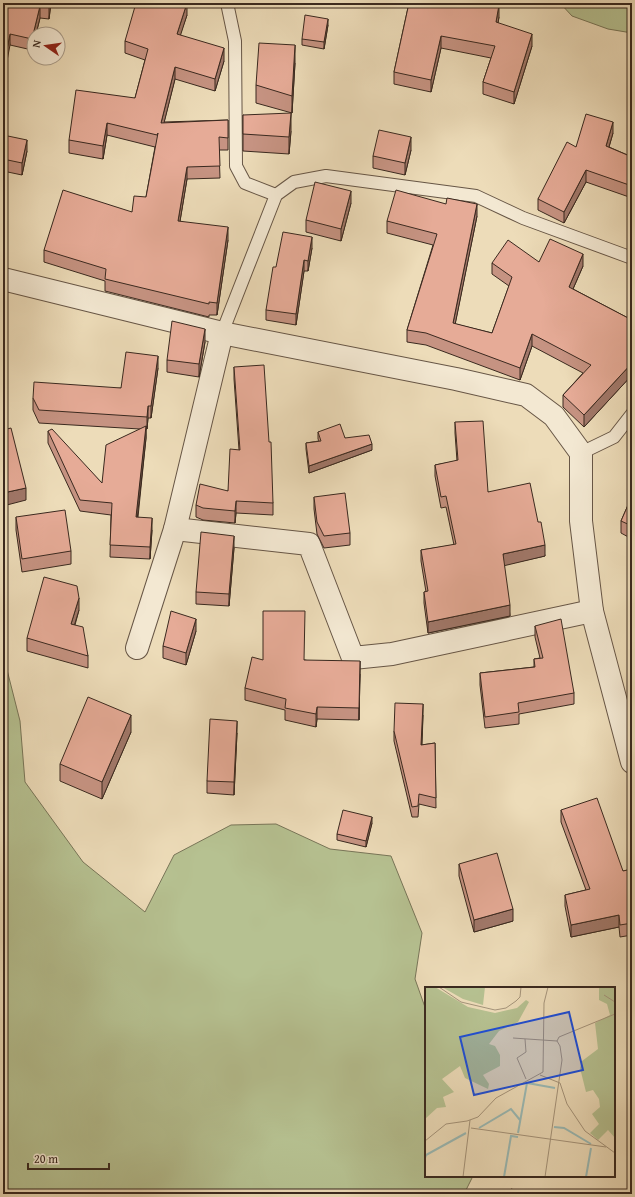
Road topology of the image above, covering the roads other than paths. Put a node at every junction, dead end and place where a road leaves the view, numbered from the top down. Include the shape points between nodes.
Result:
1 (227, 3) edge
2 (276, 195) junction
3 (632, 258) edge
4 (3, 279) edge
5 (222, 333) junction
6 (632, 414) edge
7 (581, 453) junction
8 (175, 529) junction
9 (592, 611) junction
10 (137, 648) dead end
11 (632, 762) edge

1 - 2 lane via 235,41 236,166 245,184
2 - 3 lane via 294,182 326,176 476,196 523,218
2 - 5 lane
4 - 5 street
5 - 7 street via 526,395 554,416
5 - 8 street
6 - 7 lane via 614,437
7 - 9 street via 581,521
8 - 9 street via 309,544 353,658 392,654
8 - 10 street
9 - 11 street

